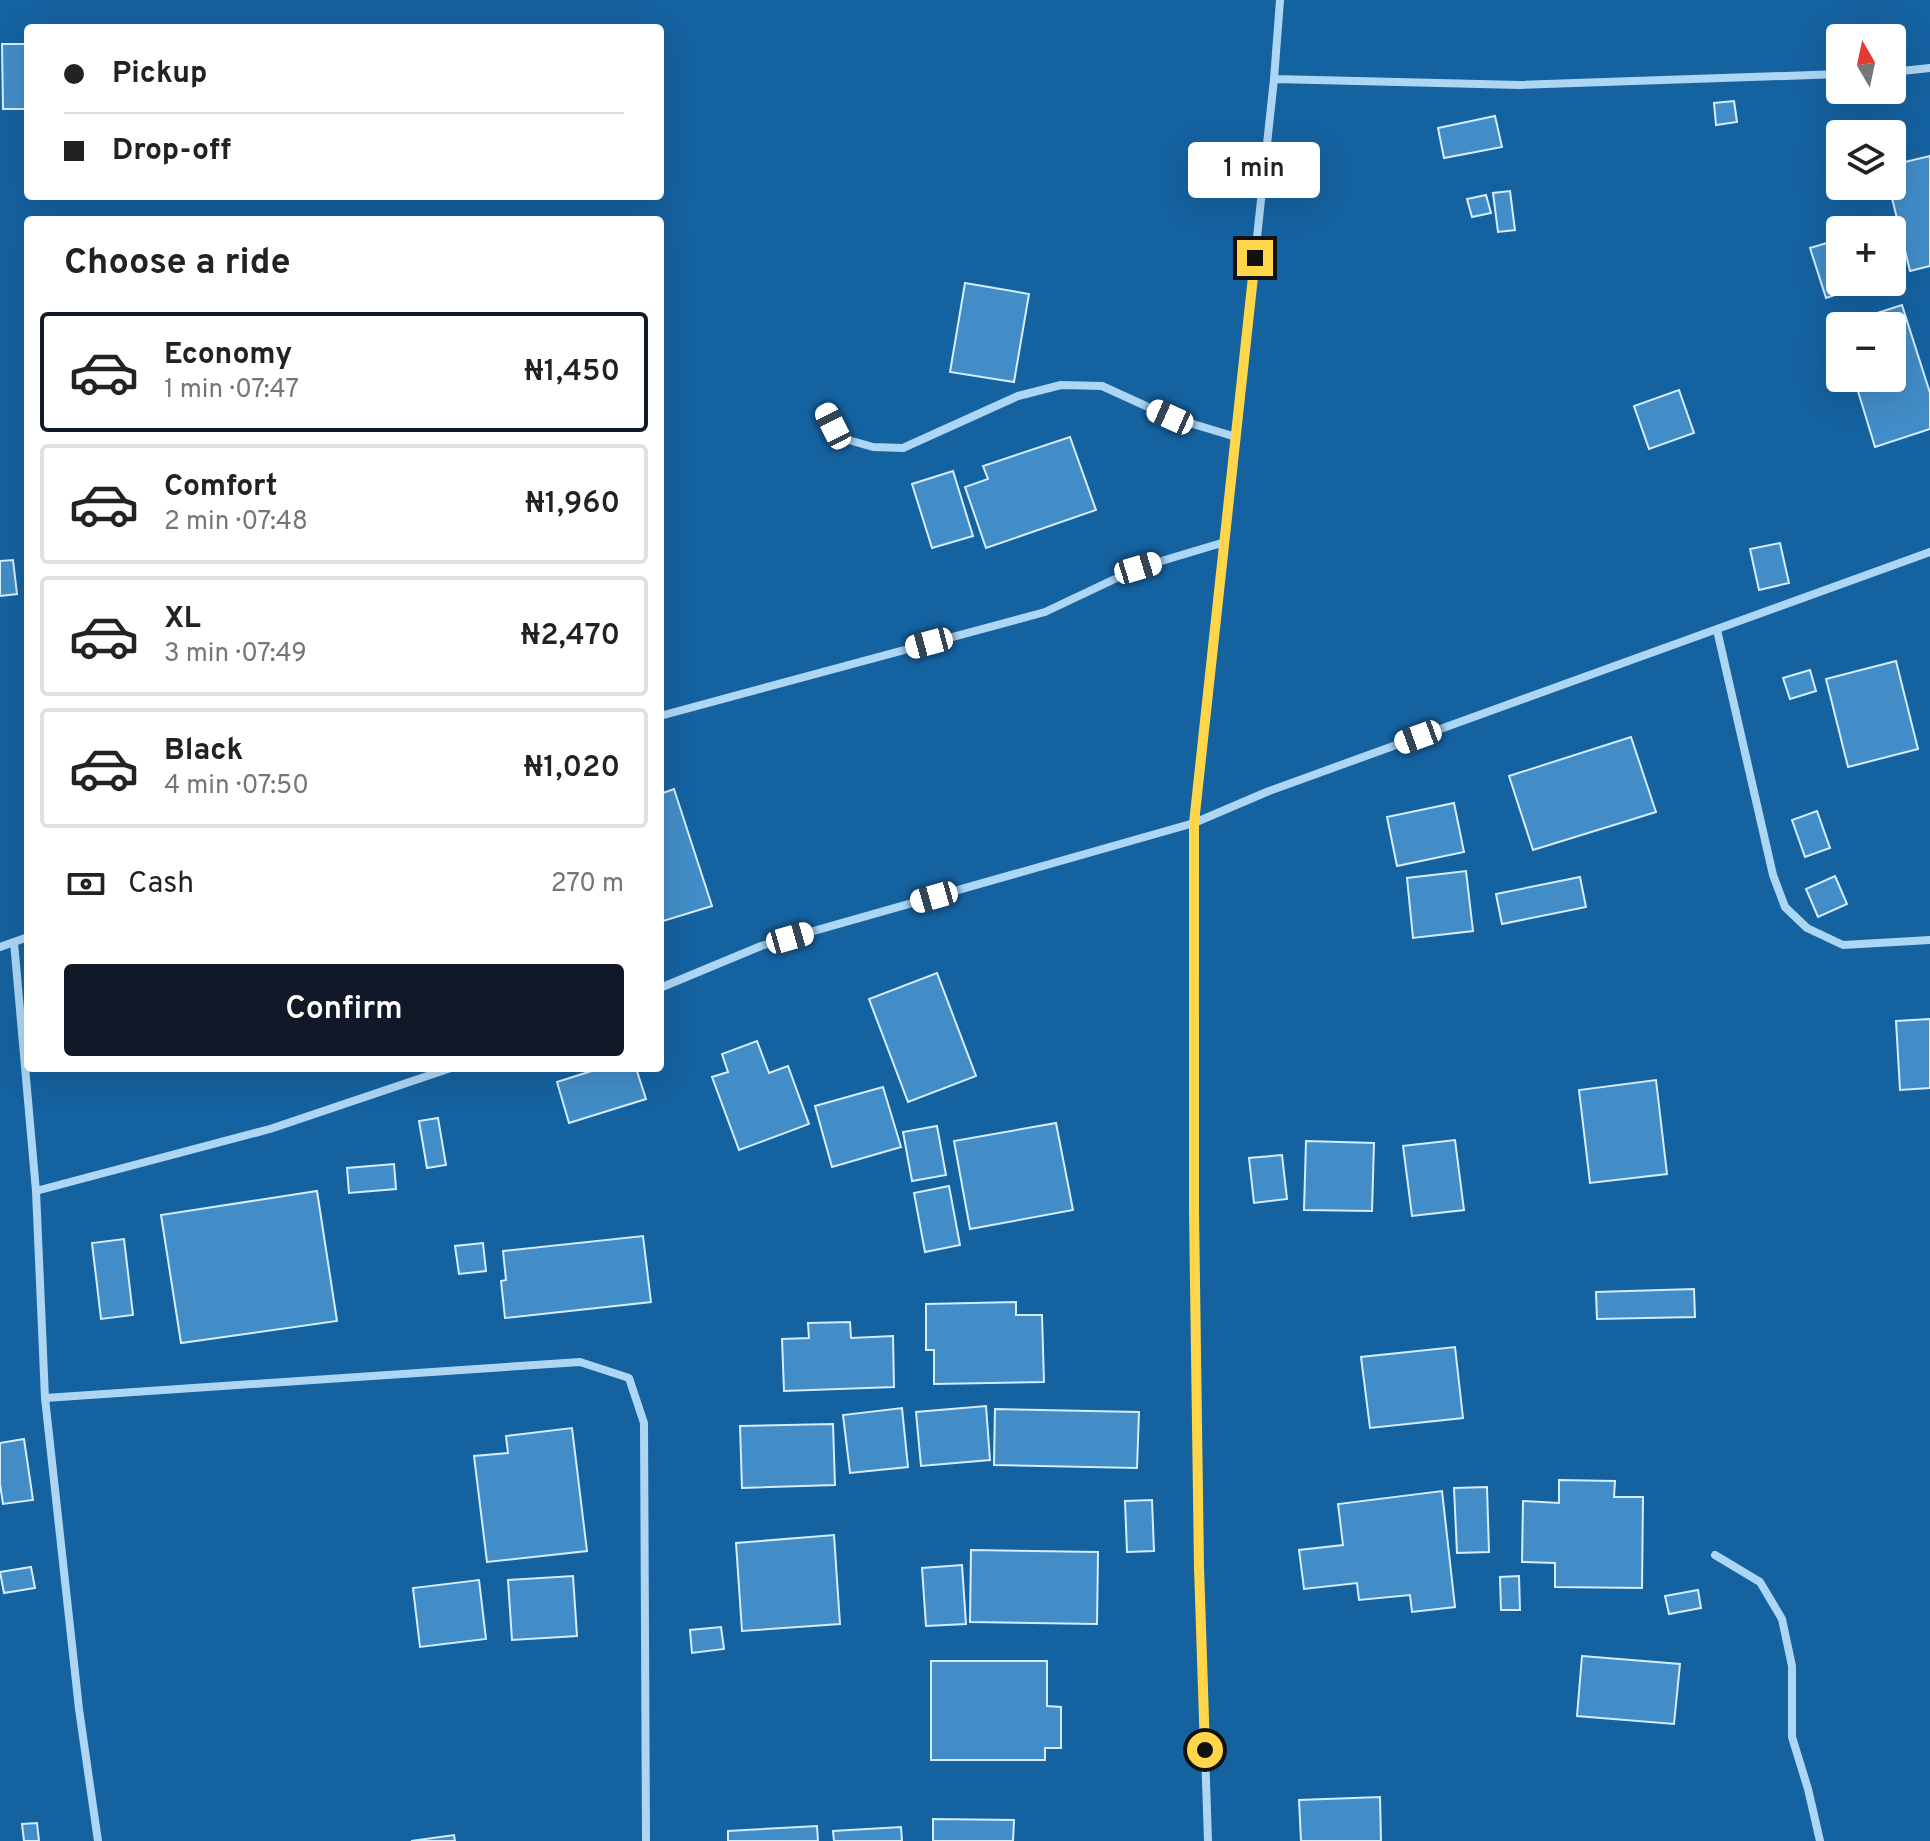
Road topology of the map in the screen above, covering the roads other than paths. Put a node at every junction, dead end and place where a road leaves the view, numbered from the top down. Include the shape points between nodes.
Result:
1 (1280, 0) edge
2 (1930, 68) edge
3 (1906, 71) edge
4 (1826, 74) edge
5 (1274, 79) junction
6 (826, 412) dead end
7 (1236, 437) junction
8 (1225, 542) junction
9 (1930, 552) edge
10 (1717, 630) junction
11 (664, 715) edge
12 (1194, 823) junction
13 (24, 938) edge
14 (1930, 940) edge
15 (14, 942) junction
16 (0, 947) edge
17 (664, 986) edge
18 (24, 1055) edge
19 (25, 1072) edge
20 (439, 1072) edge
21 (36, 1191) junction
22 (45, 1398) junction
23 (1715, 1555) dead end
24 (98, 1841) edge
25 (646, 1841) edge
26 (1208, 1841) edge
27 (1820, 1841) edge

1 - 5 street
2 - 3 street
4 - 5 street via 1520,85
5 - 7 street
6 - 7 street via 845,439 903,448 1018,396 1061,385 1102,386 1170,417
7 - 8 street
8 - 11 street via 1138,568 1045,612
8 - 12 street
9 - 10 street
10 - 12 street via 1269,791
10 - 14 street via 1773,875 1785,907 1807,928 1843,945
12 - 17 street via 761,946
12 - 26 street via 1194,1273
13 - 15 street
15 - 16 street
15 - 18 street
19 - 21 street
20 - 21 street via 270,1129
21 - 22 street
22 - 24 street
22 - 25 street via 580,1362 629,1378 644,1423
23 - 27 street via 1760,1582 1782,1619 1792,1666 1792,1737

